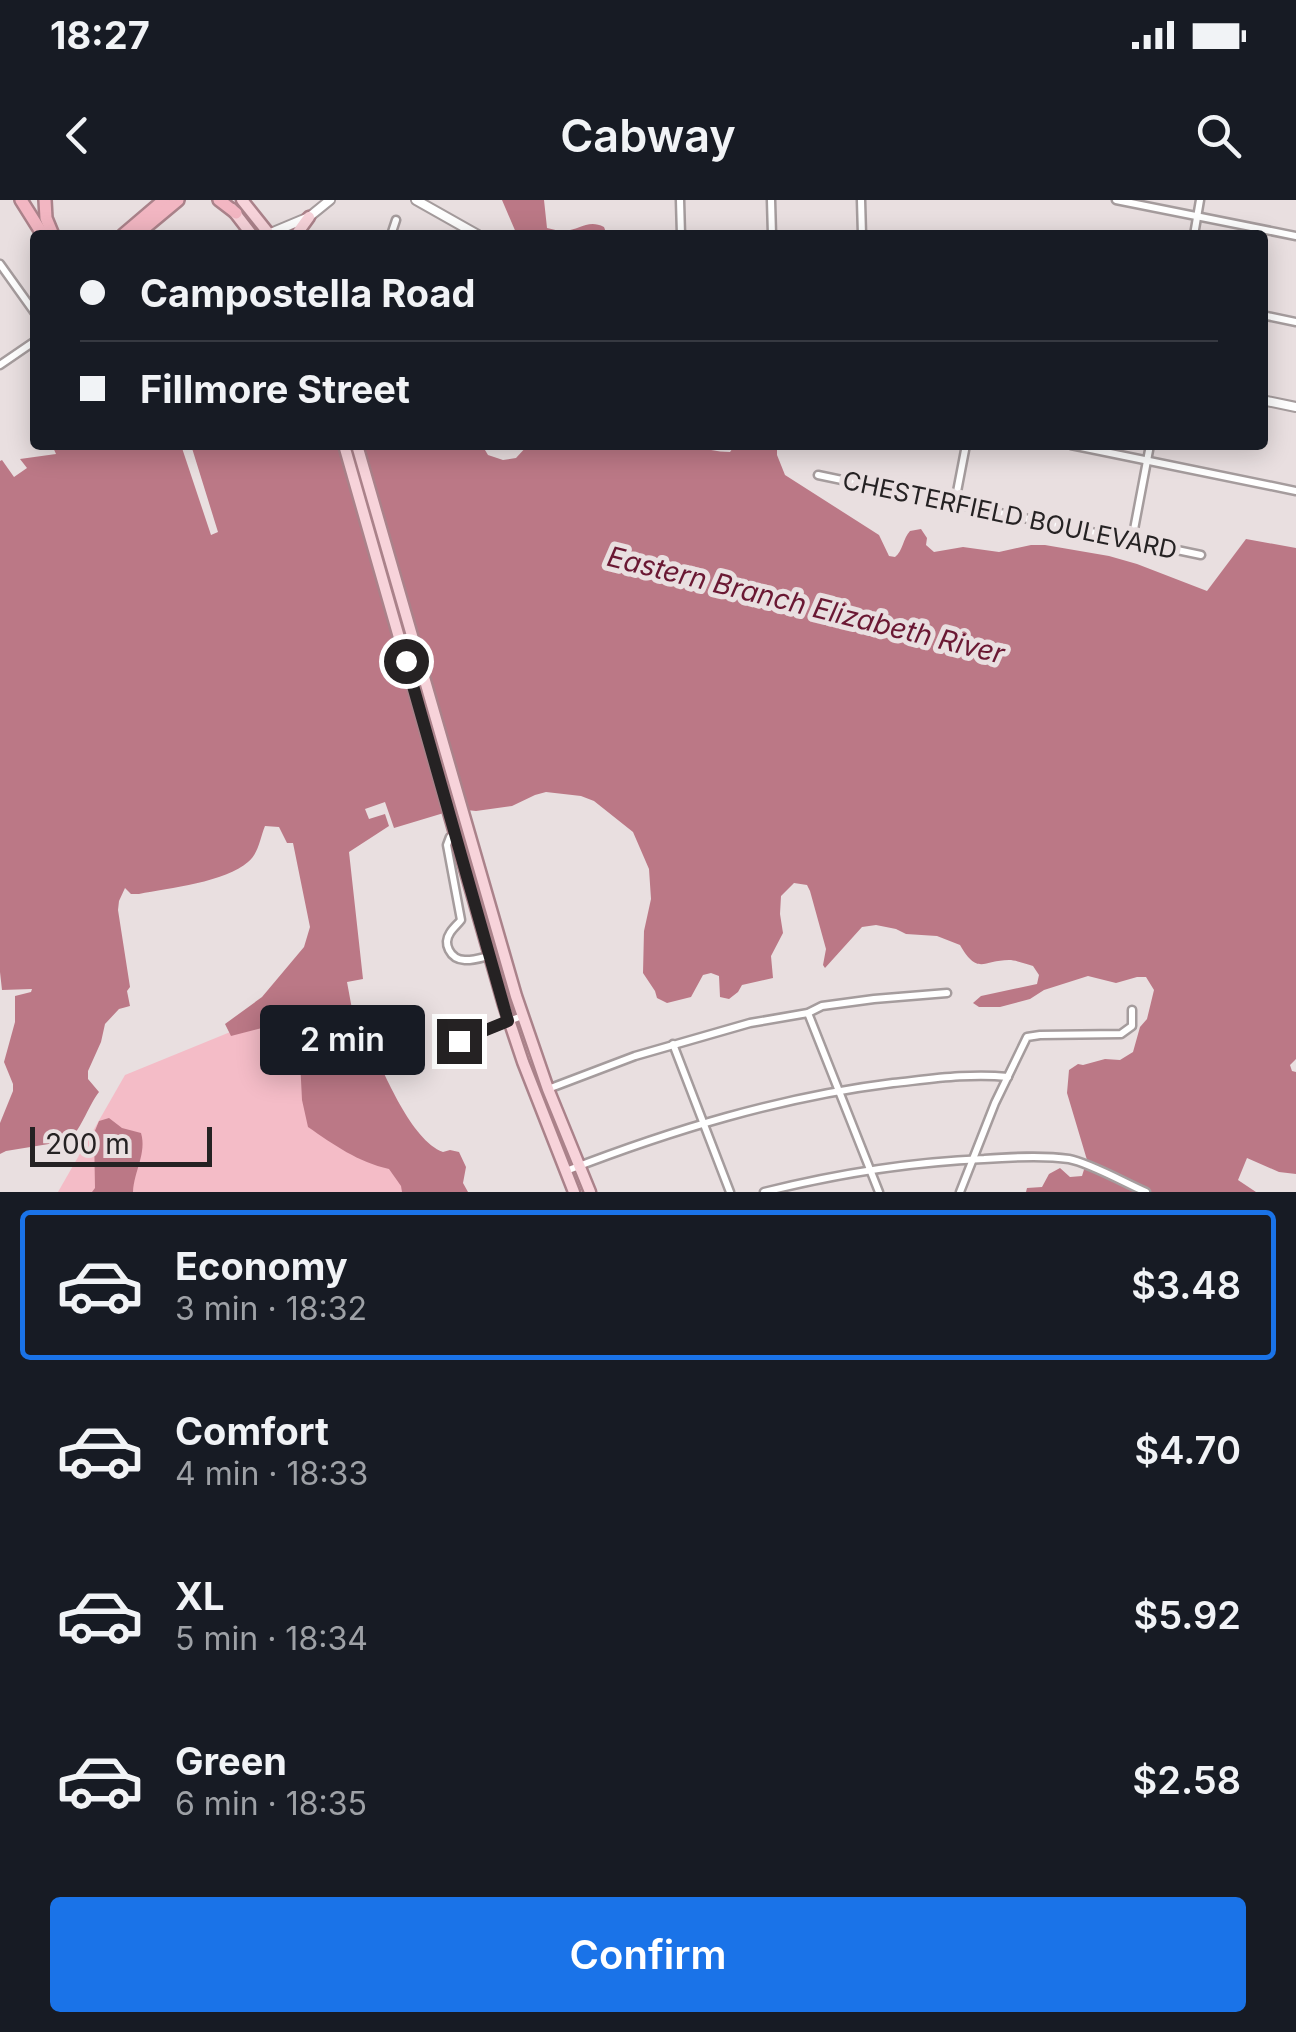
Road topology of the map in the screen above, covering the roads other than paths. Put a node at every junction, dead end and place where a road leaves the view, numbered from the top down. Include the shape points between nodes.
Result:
1 (21, 200) edge
2 (46, 200) edge
3 (164, 200) edge
4 (178, 200) edge
5 (222, 200) edge
6 (242, 200) edge
7 (330, 200) edge
8 (416, 200) edge
9 (680, 200) edge
10 (771, 200) edge
11 (861, 200) edge
12 (1116, 200) edge
13 (1200, 200) edge
14 (236, 214) joint
15 (1197, 216) junction
16 (310, 217) junction
17 (396, 220) dead end
18 (41, 230) edge
19 (51, 230) edge
20 (129, 230) edge
21 (142, 230) edge
22 (248, 230) edge
23 (265, 230) edge
24 (278, 230) edge
25 (300, 230) edge
26 (392, 230) edge
27 (469, 230) edge
28 (681, 230) edge
29 (772, 230) edge
30 (862, 230) edge
31 (1195, 230) edge
32 (1266, 230) edge
33 (1268, 230) edge
34 (1296, 236) edge
35 (0, 264) edge
36 (30, 306) edge
37 (1268, 316) edge
38 (1296, 322) edge
39 (30, 344) edge
40 (0, 365) edge
41 (1268, 401) edge
42 (1296, 407) edge
43 (345, 450) edge
44 (358, 450) edge
45 (965, 450) edge
46 (1097, 450) edge
47 (1149, 450) edge
48 (1147, 460) junction
49 (818, 475) dead end
50 (1296, 491) edge
51 (954, 502) junction
52 (1132, 540) junction
53 (1201, 555) dead end
54 (450, 837) dead end
55 (489, 956) junction
56 (947, 993) dead end
57 (1132, 1010) dead end
58 (808, 1012) junction
59 (522, 1016) junction
60 (508, 1021) junction
61 (457, 1041) dead end
62 (673, 1044) junction
63 (1008, 1077) junction
64 (548, 1088) junction
65 (839, 1091) junction
66 (704, 1123) junction
67 (972, 1159) junction
68 (579, 1166) junction
69 (870, 1170) junction
70 (566, 1171) junction
71 (574, 1192) edge
72 (590, 1192) edge
73 (730, 1192) edge
74 (764, 1192) edge
75 (879, 1192) edge
76 (960, 1192) edge
77 (1146, 1192) edge

1 - 18 highway
2 - 19 highway
3 - 20 highway
4 - 21 highway
5 - 14 highway
6 - 23 main road
7 - 16 street
8 - 27 street
9 - 28 street
10 - 29 street
11 - 30 street
12 - 15 street
13 - 15 street
14 - 22 main road
15 - 31 street
15 - 32 street
16 - 24 street
16 - 25 main road
17 - 26 street
33 - 34 street
35 - 36 street
37 - 38 street
39 - 40 street
41 - 42 street
43 - 55 main road
44 - 59 main road
45 - 51 street
46 - 48 street
47 - 48 street
48 - 50 street
48 - 52 street
49 - 51 street, CHESTERFIELD BOULEVARD
51 - 52 street, CHESTERFIELD BOULEVARD
52 - 53 street, CHESTERFIELD BOULEVARD
54 - 55 street via 446,845 461,920 448,946 459,960
55 - 60 main road
56 - 58 street
57 - 63 street via 1133,1022 1122,1034 1030,1036
58 - 62 street
58 - 65 street
59 - 60 street
59 - 64 main road
60 - 61 street
60 - 70 main road
62 - 64 street
62 - 66 street
63 - 65 street
63 - 67 street
64 - 68 main road
65 - 66 street
65 - 69 street
66 - 68 street
66 - 73 street
67 - 69 street
67 - 76 street
67 - 77 street via 1075,1160
68 - 70 street
68 - 72 main road
69 - 74 street
69 - 75 street
70 - 71 main road

